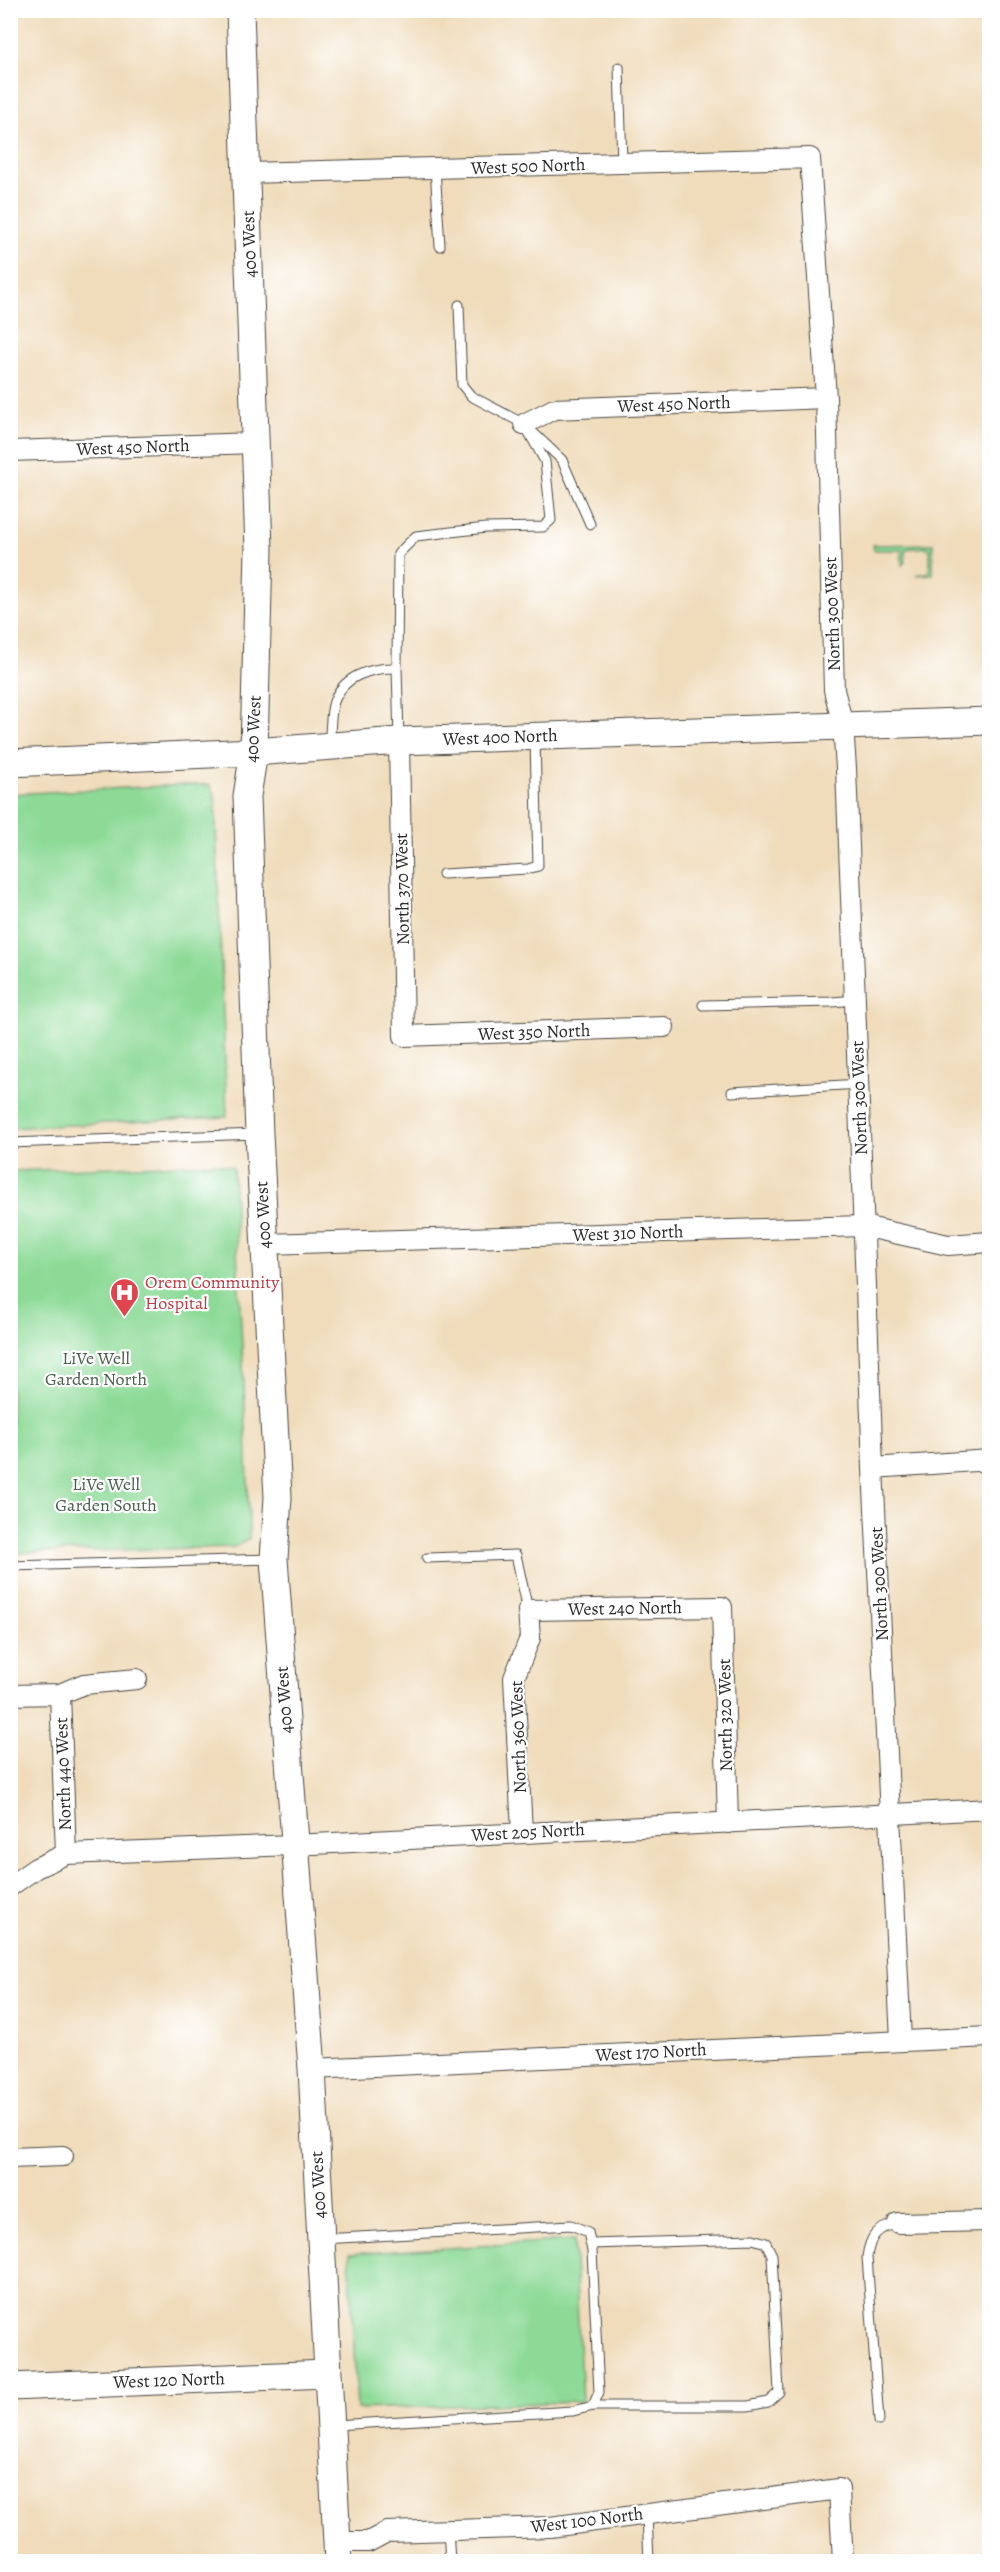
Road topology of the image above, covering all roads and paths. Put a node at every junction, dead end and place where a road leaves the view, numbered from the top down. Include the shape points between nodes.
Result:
1 (240, 10) edge
2 (618, 67) dead end
3 (810, 158) joint
4 (622, 163) junction
5 (435, 168) junction
6 (247, 173) junction
7 (440, 246) dead end
8 (459, 305) dead end
9 (826, 398) junction
10 (524, 424) junction
11 (256, 443) junction
12 (10, 451) edge
13 (591, 524) dead end
14 (397, 668) junction
15 (990, 721) edge
16 (843, 725) junction
17 (535, 736) junction
18 (399, 741) junction
19 (328, 748) junction
20 (254, 752) junction
21 (10, 763) edge
22 (443, 874) dead end
23 (856, 1000) junction
24 (703, 1005) dead end
25 (664, 1027) dead end
26 (404, 1036) joint
27 (859, 1084) junction
28 (732, 1092) dead end
29 (259, 1134) junction
30 (10, 1143) edge
31 (863, 1226) junction
32 (990, 1242) edge
33 (265, 1244) junction
34 (990, 1460) edge
35 (873, 1468) junction
36 (427, 1558) dead end
37 (274, 1559) junction
38 (10, 1566) edge
39 (722, 1607) joint
40 (528, 1610) junction
41 (137, 1679) dead end
42 (60, 1694) junction
43 (10, 1695) edge
44 (990, 1809) edge
45 (890, 1814) junction
46 (728, 1823) junction
47 (522, 1832) junction
48 (294, 1845) junction
49 (66, 1854) junction
50 (10, 1886) edge
51 (990, 2037) edge
52 (901, 2040) junction
53 (312, 2069) junction
54 (63, 2156) dead end
55 (10, 2158) edge
56 (990, 2221) edge
57 (898, 2223) joint
58 (321, 2239) junction
59 (591, 2244) junction
60 (327, 2374) junction
61 (10, 2387) edge
62 (593, 2406) junction
63 (879, 2421) dead end
64 (330, 2425) junction
65 (647, 2513) junction
66 (448, 2529) junction
67 (338, 2552) edge
68 (450, 2562) edge
69 (649, 2562) edge
70 (843, 2562) edge

1 - 6 main road, 400 West
2 - 4 lane
3 - 4 street, West 500 North
3 - 9 street, North 300 West
4 - 5 street, West 500 North
5 - 6 street, West 500 North
5 - 7 lane
6 - 11 main road, 400 West
8 - 10 lane via 462,385 471,396
9 - 10 street, West 450 North via 554,409
9 - 16 street, North 300 West via 834,690
10 - 13 lane via 562,460
10 - 14 lane via 545,461 551,520 543,527 486,528 416,536 398,554
11 - 12 street, West 450 North
11 - 20 main road, 400 West via 259,549
14 - 18 lane
14 - 19 lane via 380,667 358,674 340,690 333,705
15 - 16 main road, West 400 North
16 - 17 main road, West 400 North
16 - 23 street, North 300 West
17 - 18 main road, West 400 North
17 - 22 lane via 538,866
18 - 19 main road, West 400 North
18 - 26 street, North 370 West
19 - 20 main road, West 400 North
20 - 21 main road, West 400 North
20 - 29 main road, 400 West via 247,796
23 - 24 lane
23 - 27 street, North 300 West
25 - 26 street, West 350 North
27 - 28 lane
27 - 31 street, North 300 West
29 - 30 lane
29 - 33 main road, 400 West
31 - 32 street, West 310 North via 948,1245
31 - 33 street, West 310 North
31 - 35 street, North 300 West
33 - 37 main road, 400 West via 279,1497
34 - 35 street
35 - 45 street, North 300 West
36 - 40 lane via 516,1555
37 - 38 lane
37 - 48 main road, 400 West
39 - 40 street, West 240 North
39 - 46 street, North 320 West
40 - 47 street, North 360 West via 530,1638 514,1678
41 - 42 street via 84,1684
42 - 43 street
42 - 49 street, North 440 West
44 - 45 street, West 205 North
45 - 46 street, West 205 North
45 - 52 street, North 300 West
46 - 47 street, West 205 North
47 - 48 street, West 205 North
48 - 49 street, West 205 North
48 - 53 main road, 400 West
49 - 50 street
51 - 52 street, West 170 North
52 - 53 street, West 170 North
53 - 58 main road, 400 West
54 - 55 street
56 - 57 street
57 - 63 lane via 884,2226 869,2241 867,2257
58 - 59 lane via 571,2224 588,2232
58 - 60 main road, 400 West
59 - 62 lane via 599,2392
59 - 62 lane via 753,2239 766,2243 772,2255 779,2392 768,2402 748,2406
60 - 61 main road, West 120 North
60 - 64 main road, 400 West
62 - 64 lane via 573,2411
64 - 67 main road, 400 West
65 - 66 street, West 100 North via 550,2527
65 - 69 lane
65 - 70 street, West 100 North via 839,2489
66 - 67 street, West 100 North via 387,2532
66 - 68 lane

